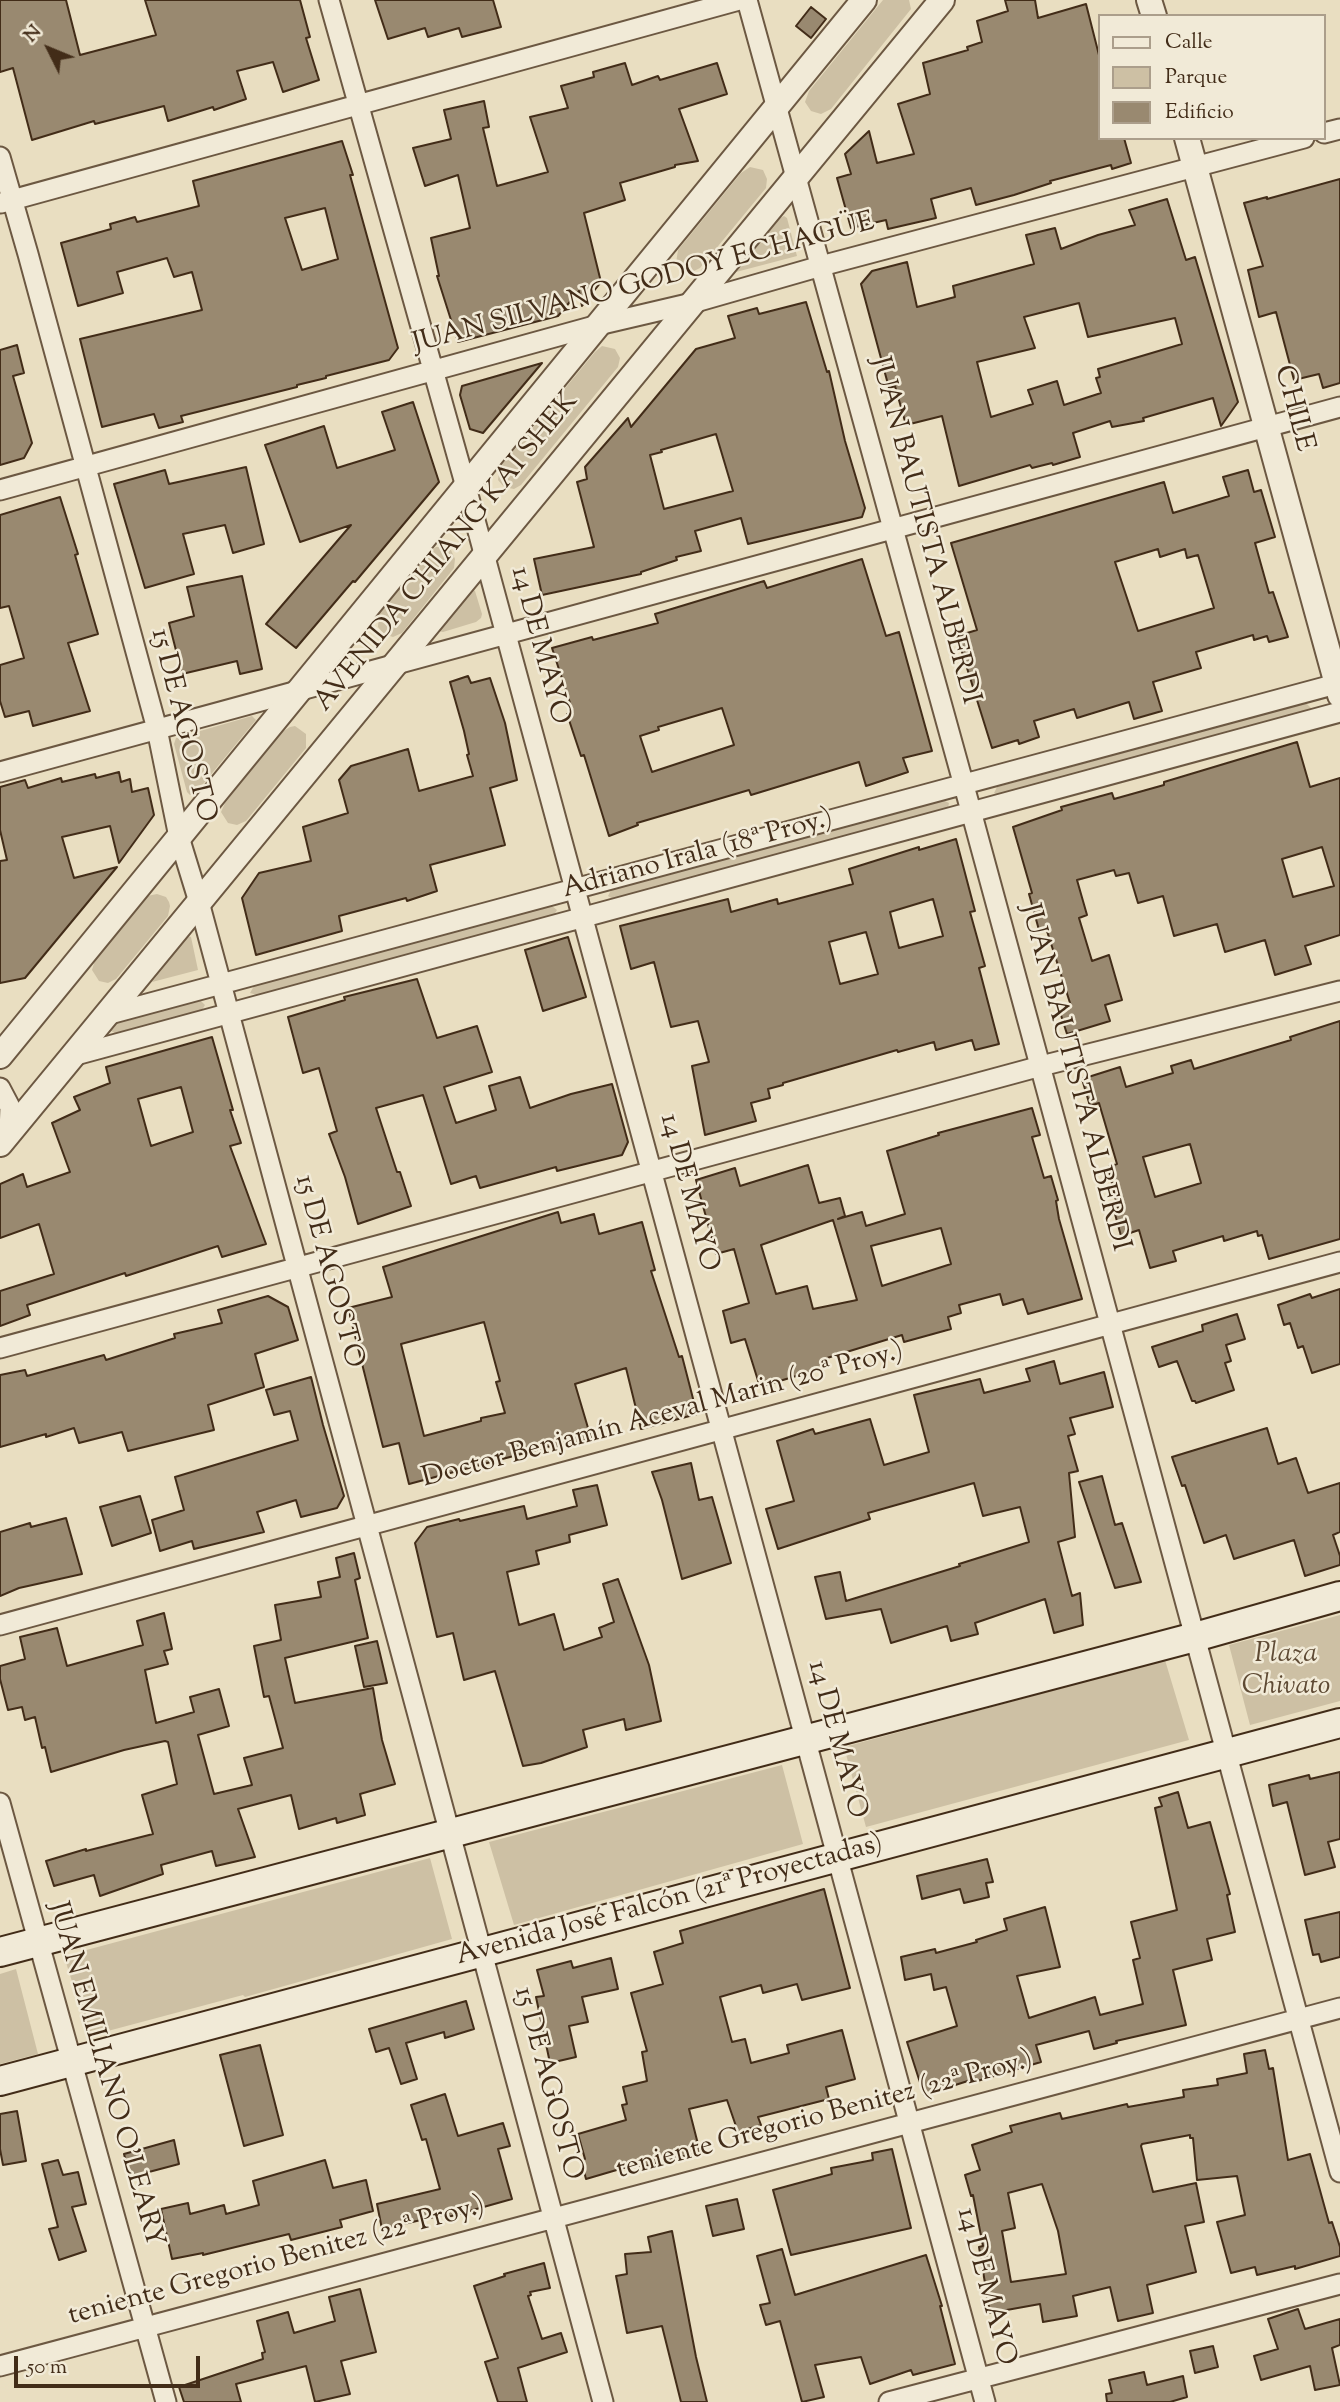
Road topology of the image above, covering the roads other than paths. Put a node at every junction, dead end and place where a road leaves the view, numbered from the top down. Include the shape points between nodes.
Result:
1 (329, 0) edge
2 (739, 0) edge
3 (747, 0) edge
4 (864, 0) edge
5 (942, 0) edge
6 (359, 104) junction
7 (776, 107) junction
8 (1188, 140) edge
9 (1296, 140) edge
10 (0, 157) edge
11 (1195, 167) junction
12 (796, 178) junction
13 (6, 201) edge
14 (821, 266) junction
15 (692, 303) junction
16 (598, 325) junction
17 (433, 371) junction
18 (1340, 407) edge
19 (1266, 427) junction
20 (84, 466) junction
21 (466, 487) junction
22 (0, 490) edge
23 (893, 529) junction
24 (484, 556) junction
25 (506, 635) junction
26 (393, 666) junction
27 (1339, 688) edge
28 (297, 692) junction
29 (1340, 712) edge
30 (157, 729) junction
31 (0, 772) edge
32 (964, 784) junction
33 (971, 811) junction
34 (179, 837) junction
35 (575, 889) junction
36 (199, 902) junction
37 (583, 917) junction
38 (220, 984) junction
39 (1340, 991) edge
40 (228, 1013) junction
41 (106, 1015) junction
42 (0, 1056) edge
43 (72, 1056) junction
44 (1041, 1066) junction
45 (0, 1088) edge
46 (4, 1138) edge
47 (652, 1171) junction
48 (1340, 1262) edge
49 (297, 1267) junction
50 (1111, 1324) junction
51 (0, 1348) edge
52 (722, 1429) junction
53 (367, 1526) junction
54 (1340, 1596) edge
55 (0, 1625) edge
56 (1195, 1637) junction
57 (1340, 1723) edge
58 (806, 1739) junction
59 (1227, 1754) junction
60 (0, 1804) edge
61 (449, 1833) junction
62 (838, 1857) junction
63 (38, 1942) junction
64 (0, 1952) edge
65 (482, 1953) junction
66 (1340, 2008) edge
67 (1298, 2019) junction
68 (72, 2062) junction
69 (0, 2081) edge
70 (911, 2123) junction
71 (1340, 2172) edge
72 (553, 2218) junction
73 (1340, 2284) edge
74 (146, 2328) junction
75 (0, 2366) edge
76 (979, 2378) junction
77 (166, 2402) edge
78 (603, 2402) edge
79 (889, 2402) edge
80 (985, 2402) edge

1 - 6 street, 14 DE MAYO
2 - 6 street
3 - 7 street, JUAN BAUTISTA ALBERDI
4 - 7 street, AVENIDA CHIANG KAI SHEK
5 - 12 street, AVENIDA CHIANG KAI SHEK
6 - 13 street
6 - 17 street, 14 DE MAYO
7 - 12 street, JUAN BAUTISTA ALBERDI
7 - 16 street, AVENIDA CHIANG KAI SHEK
8 - 11 street, CHILE
9 - 11 street, JUAN SILVANO GODOY ECHAGÜE
10 - 13 street, 15 DE AGOSTO
11 - 14 street, JUAN SILVANO GODOY ECHAGÜE
11 - 19 street, CHILE
12 - 14 street, JUAN BAUTISTA ALBERDI
12 - 15 street, AVENIDA CHIANG KAI SHEK
13 - 20 street, 15 DE AGOSTO
14 - 15 street, JUAN SILVANO GODOY ECHAGÜE
14 - 23 street, JUAN BAUTISTA ALBERDI
15 - 16 street, JUAN SILVANO GODOY ECHAGÜE
15 - 24 street, AVENIDA CHIANG KAI SHEK
16 - 17 street, JUAN SILVANO GODOY ECHAGÜE
16 - 21 street, AVENIDA CHIANG KAI SHEK
17 - 20 street, JUAN SILVANO GODOY ECHAGÜE
17 - 21 street, 14 DE MAYO
18 - 19 street
19 - 23 street
19 - 27 street, CHILE
20 - 22 street, JUAN SILVANO GODOY ECHAGÜE
20 - 30 street, 15 DE AGOSTO
21 - 24 street, 14 DE MAYO
21 - 28 street, AVENIDA CHIANG KAI SHEK
23 - 25 street
23 - 32 street, JUAN BAUTISTA ALBERDI
24 - 25 street, 14 DE MAYO
24 - 26 street, AVENIDA CHIANG KAI SHEK
25 - 26 street
25 - 35 street, 14 DE MAYO
26 - 28 street
26 - 36 street, AVENIDA CHIANG KAI SHEK
27 - 32 street, Adriano Irala (18ª Proy.)
28 - 30 street
28 - 34 street, AVENIDA CHIANG KAI SHEK
29 - 33 street, Adriano Irala (18ª Proy.)
30 - 31 street
30 - 34 street, 15 DE AGOSTO
32 - 33 street, JUAN BAUTISTA ALBERDI
32 - 35 street, Adriano Irala (18ª Proy.)
33 - 37 street, Adriano Irala (18ª Proy.)
33 - 44 street, JUAN BAUTISTA ALBERDI
34 - 36 street, 15 DE AGOSTO
34 - 42 street, AVENIDA CHIANG KAI SHEK
35 - 37 street, 14 DE MAYO
35 - 38 street, Adriano Irala (18ª Proy.)
36 - 38 street, 15 DE AGOSTO
36 - 41 street, AVENIDA CHIANG KAI SHEK
37 - 40 street, Adriano Irala (18ª Proy.)
37 - 47 street, 14 DE MAYO
38 - 40 street, 15 DE AGOSTO
38 - 41 street, Adriano Irala (18ª Proy.)
39 - 44 street
40 - 43 street, Adriano Irala (18ª Proy.)
40 - 49 street, 15 DE AGOSTO
41 - 43 street, AVENIDA CHIANG KAI SHEK
43 - 46 street, AVENIDA CHIANG KAI SHEK
44 - 47 street
44 - 50 street, JUAN BAUTISTA ALBERDI
45 - 46 street via 10,1107
47 - 49 street
47 - 52 street, 14 DE MAYO
48 - 50 street, Doctor Benjamín Aceval Marin (20ª Proy.)
49 - 51 street
49 - 53 street, 15 DE AGOSTO
50 - 52 street, Doctor Benjamín Aceval Marin (20ª Proy.)
50 - 56 street, JUAN BAUTISTA ALBERDI
52 - 53 street, Doctor Benjamín Aceval Marin (20ª Proy.)
52 - 58 street, 14 DE MAYO
53 - 55 street, Doctor Benjamín Aceval Marin (20ª Proy.)
53 - 61 street, 15 DE AGOSTO
54 - 56 main road
56 - 58 main road
56 - 59 street, JUAN BAUTISTA ALBERDI
57 - 59 main road, Avenida José Falcón (21ª Proyectadas)
58 - 61 main road
58 - 62 street, 14 DE MAYO
59 - 62 main road, Avenida José Falcón (21ª Proyectadas)
59 - 67 street, JUAN BAUTISTA ALBERDI
60 - 63 street, JUAN EMILIANO O'LEARY
61 - 63 main road
61 - 65 street, 15 DE AGOSTO
62 - 65 main road, Avenida José Falcón (21ª Proyectadas)
62 - 70 street, 14 DE MAYO
63 - 64 main road
63 - 68 street, JUAN EMILIANO O'LEARY
65 - 68 main road, Avenida José Falcón (21ª Proyectadas)
65 - 72 street, 15 DE AGOSTO
66 - 67 street, teniente Gregorio Benitez (22ª Proy.)
67 - 70 street, teniente Gregorio Benitez (22ª Proy.)
67 - 71 street, JUAN BAUTISTA ALBERDI
68 - 69 main road, Avenida José Falcón (21ª Proyectadas)
68 - 74 street, JUAN EMILIANO O'LEARY
70 - 72 street, teniente Gregorio Benitez (22ª Proy.)
70 - 76 street, 14 DE MAYO
72 - 74 street, teniente Gregorio Benitez (22ª Proy.)
72 - 78 street, 15 DE AGOSTO
73 - 76 street
74 - 75 street, teniente Gregorio Benitez (22ª Proy.)
74 - 77 street, JUAN EMILIANO O'LEARY
76 - 79 street
76 - 80 street, 14 DE MAYO

